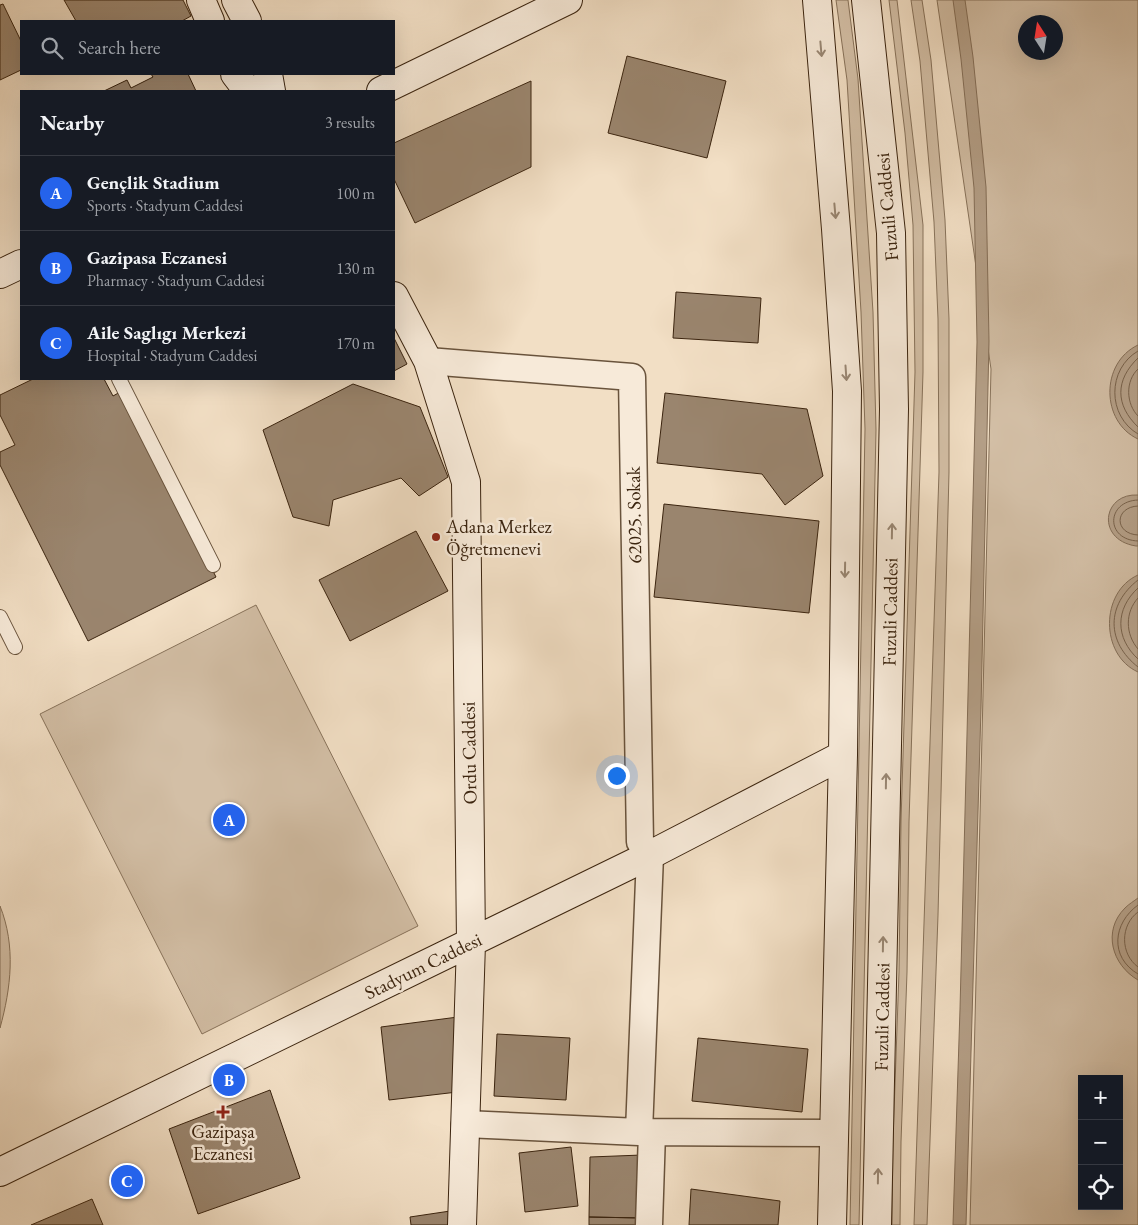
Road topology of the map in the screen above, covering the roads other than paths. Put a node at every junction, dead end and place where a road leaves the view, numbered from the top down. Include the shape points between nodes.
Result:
1 (201, 0) edge
2 (236, 0) edge
3 (568, 0) edge
4 (817, 0) edge
5 (866, 0) edge
6 (210, 20) edge
7 (246, 20) edge
8 (236, 75) edge
9 (268, 75) edge
10 (247, 90) edge
11 (271, 90) edge
12 (384, 90) edge
13 (20, 264) edge
14 (0, 274) edge
15 (395, 298) edge
16 (428, 361) junction
17 (120, 380) edge
18 (213, 565) dead end
19 (0, 617) edge
20 (14, 647) dead end
21 (843, 754) junction
22 (650, 855) junction
23 (471, 943) junction
24 (465, 1124) junction
25 (646, 1132) junction
26 (834, 1133) junction
27 (0, 1172) edge
28 (462, 1225) edge
29 (650, 1225) edge
30 (832, 1225) edge
31 (878, 1225) edge

1 - 6 main road
2 - 7 main road
3 - 12 main road
4 -> 21 main road via 847,391
31 -> 5 main road, Fuzuli Caddesi via 894,409 891,233
8 - 10 main road
9 - 11 main road
13 - 14 main road
15 - 16 main road, Ordu Caddesi
16 - 22 street, 62025. Sokak via 632,377 640,842
16 - 23 main road, Ordu Caddesi via 466,482
17 - 18 lane
19 - 20 lane
21 - 22 main road, Stadyum Caddesi
21 - 26 main road
22 - 23 main road, Stadyum Caddesi
22 - 25 street
23 - 24 main road, Ordu Caddesi
23 - 27 main road, Stadyum Caddesi
24 - 25 street
24 - 28 main road, Ordu Caddesi
25 - 26 street
25 - 29 street
26 - 30 main road

